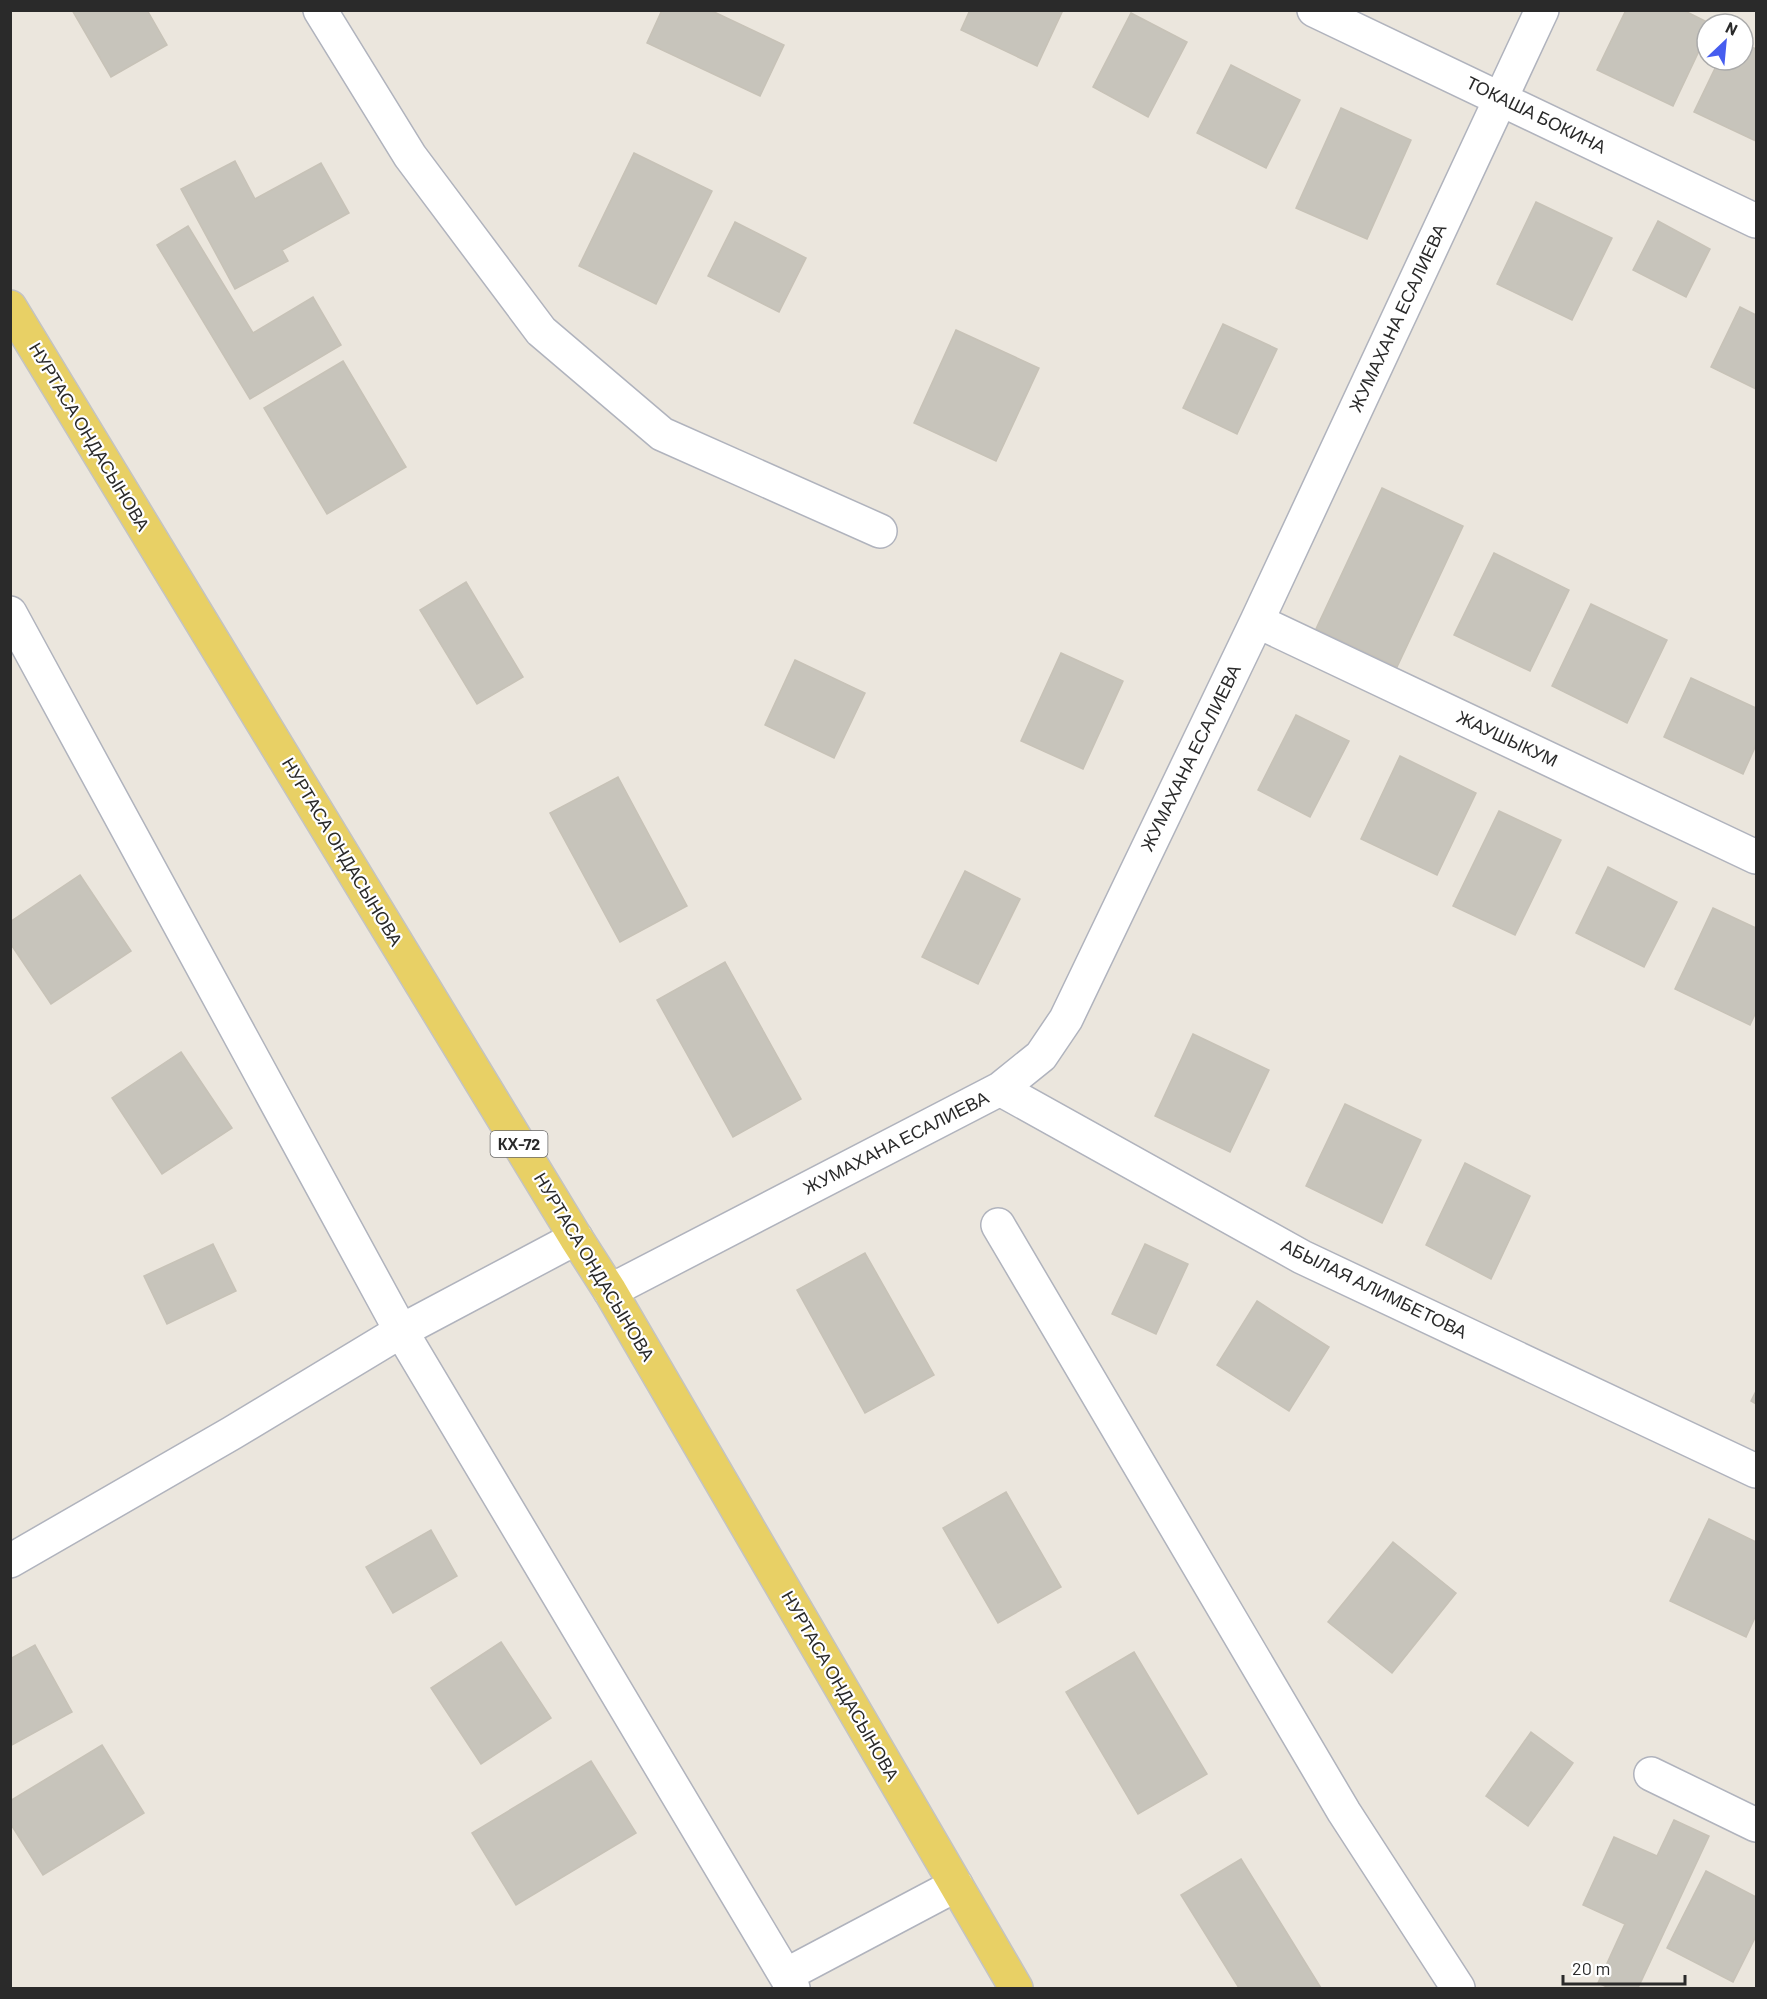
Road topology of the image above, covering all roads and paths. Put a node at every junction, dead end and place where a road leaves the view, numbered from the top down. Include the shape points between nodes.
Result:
1 (320, 10) edge
2 (1314, 10) edge
3 (1542, 10) edge
4 (1500, 98) junction
5 (1756, 221) edge
6 (10, 307) edge
7 (880, 531) dead end
8 (10, 613) edge
9 (1257, 621) junction
10 (1756, 857) edge
11 (1000, 1089) junction
12 (998, 1225) dead end
13 (576, 1238) junction
14 (610, 1291) junction
15 (401, 1331) junction
16 (1756, 1471) edge
17 (10, 1561) edge
18 (1650, 1774) dead end
19 (1756, 1825) edge
20 (956, 1885) junction
21 (790, 1982) edge
22 (1016, 1989) edge
23 (1458, 1989) edge

1 - 7 street via 410,156 542,331 662,434
2 - 4 street, ТОКАША БОКИНА
3 - 4 street, ЖУМАХАНА ЕСАЛИЕВА
4 - 5 street, ТОКАША БОКИНА
4 - 9 street, ЖУМАХАНА ЕСАЛИЕВА
6 - 13 main road, НУРТАСА ОНДАСЫНОВА / КХ-72
8 - 15 street
9 - 10 street, ЖАУШЫКУМ
9 - 11 street, ЖУМАХАНА ЕСАЛИЕВА via 1066,1019 1041,1056
11 - 14 street, ЖУМАХАНА ЕСАЛИЕВА
11 - 16 street, АБЫЛАЯ АЛИМБЕТОВА via 1302,1257
12 - 23 street via 1344,1812
13 - 14 main road, НУРТАСА ОНДАСЫНОВА / КХ-72
13 - 15 street
14 - 20 main road, НУРТАСА ОНДАСЫНОВА / КХ-72
15 - 17 street
15 - 21 street
18 - 19 street
20 - 21 street
20 - 22 main road, НУРТАСА ОНДАСЫНОВА / КХ-72

